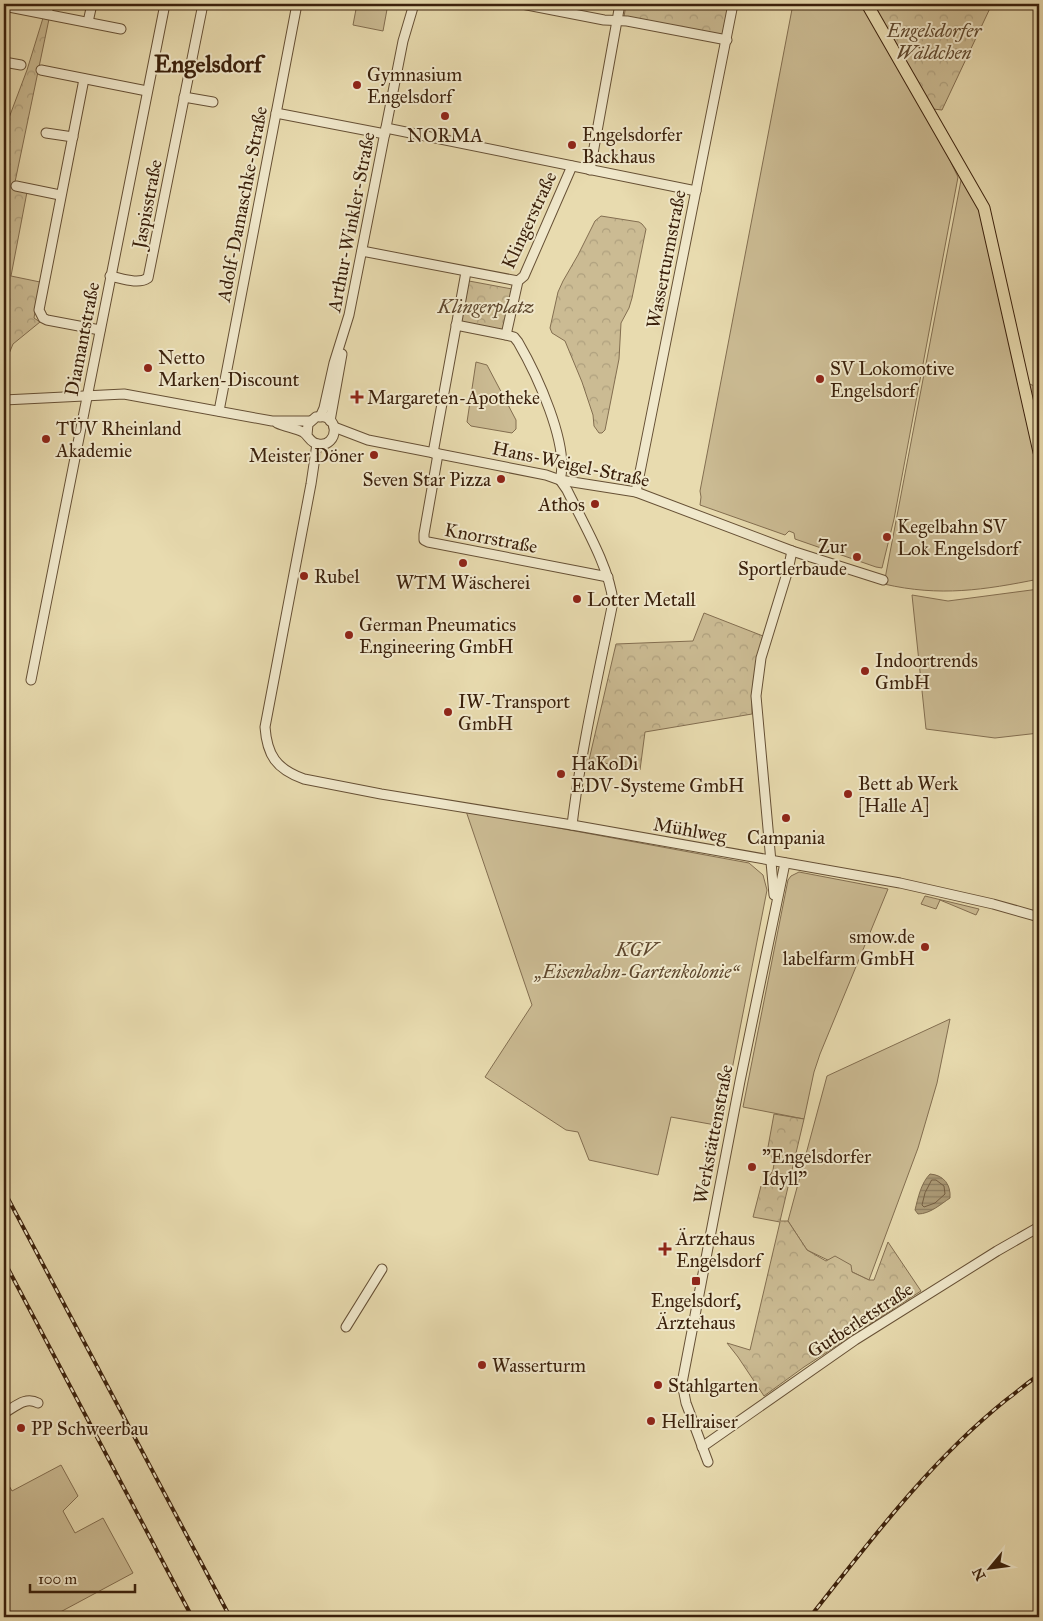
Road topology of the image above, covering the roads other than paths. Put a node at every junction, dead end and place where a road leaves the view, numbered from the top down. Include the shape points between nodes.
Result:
1 (49, 4) edge
2 (92, 4) edge
3 (165, 4) edge
4 (203, 4) edge
5 (296, 4) edge
6 (414, 4) edge
7 (522, 4) edge
8 (620, 4) edge
9 (734, 4) edge
10 (867, 4) edge
11 (4, 6) edge
12 (47, 14) junction
13 (617, 21) junction
14 (88, 22) junction
15 (121, 29) dead end
16 (727, 40) junction
17 (4, 62) edge
18 (21, 65) dead end
19 (41, 70) dead end
20 (84, 78) junction
21 (147, 91) junction
22 (184, 97) junction
23 (213, 102) dead end
24 (276, 113) junction
25 (385, 131) junction
26 (46, 133) dead end
27 (72, 137) junction
28 (572, 166) junction
29 (590, 170) junction
30 (16, 186) dead end
31 (696, 191) junction
32 (60, 195) junction
33 (362, 251) junction
34 (466, 272) junction
35 (110, 276) junction
36 (518, 280) junction
37 (456, 326) junction
38 (346, 329) junction
39 (100, 330) junction
40 (506, 335) junction
41 (87, 395) junction
42 (4, 400) edge
43 (219, 410) junction
44 (320, 416) junction
45 (272, 421) junction
46 (310, 421) junction
47 (332, 424) junction
48 (307, 435) junction
49 (361, 438) junction
50 (331, 440) junction
51 (317, 444) junction
52 (1039, 452) edge
53 (435, 454) junction
54 (560, 480) junction
55 (636, 492) junction
56 (792, 551) junction
57 (608, 577) junction
58 (883, 580) dead end
59 (31, 680) dead end
60 (572, 825) junction
61 (771, 860) junction
62 (785, 863) junction
63 (774, 913) junction
64 (1039, 917) edge
65 (1039, 1227) edge
66 (382, 1269) dead end
67 (346, 1327) dead end
68 (38, 1403) dead end
69 (4, 1414) edge
70 (702, 1447) junction
71 (708, 1462) dead end

1 - 12 street
2 - 14 street
3 - 21 street, Diamantstraße
4 - 22 street, Jaspisstraße
5 - 24 street, Adolf-Damaschke-Straße
6 - 25 street, Arthur-Winkler-Straße via 402,41
7 - 13 street
8 - 13 street
9 - 16 street, Wasserturmstraße
10 - 52 main road via 984,208
11 - 12 street
12 - 14 street
13 - 16 street
13 - 29 street
14 - 15 street
16 - 31 street, Wasserturmstraße
17 - 18 street
19 - 20 street
20 - 21 street
20 - 27 street
21 - 35 street, Diamantstraße
22 - 23 street
22 - 35 street, Jaspisstraße via 148,278 138,282
24 - 25 street
24 - 43 street, Adolf-Damaschke-Straße
25 - 28 street
25 - 33 street, Arthur-Winkler-Straße
26 - 27 street
27 - 32 street
28 - 29 street
28 - 36 street, Klingerstraße via 524,276
29 - 31 street
30 - 32 street
31 - 55 street, Wasserturmstraße
32 - 39 street via 39,310 47,320
33 - 34 street
33 - 38 street, Arthur-Winkler-Straße
34 - 36 street
34 - 37 street
35 - 39 street, Diamantstraße
36 - 40 street, Klingerstraße
37 - 40 street
37 - 53 street
38 - 44 street, Arthur-Winkler-Straße
38 - 47 street, Arthur-Winkler-Straße
39 - 41 street, Diamantstraße
40 - 54 street via 518,342 542,390 562,456
41 - 42 street
41 - 43 street via 134,394
41 - 59 street, Diamantstraße
43 - 45 street
44 - 46 street
44 - 47 street
45 - 46 street
45 - 48 street
46 - 48 street
47 - 49 street, Hans-Weigel-Straße
47 - 50 street via 334,434
48 - 51 street
49 - 50 street, Hans-Weigel-Straße
49 - 53 street, Hans-Weigel-Straße
50 - 51 street
51 - 60 street, Mühlweg via 265,726 266,744 272,756 292,775
53 - 54 street, Hans-Weigel-Straße
53 - 57 street, Knorrstraße via 424,540
54 - 55 street, Hans-Weigel-Straße
54 - 57 street
55 - 56 street, Hans-Weigel-Straße
56 - 58 street, Hans-Weigel-Straße
56 - 61 street, Werkstättenstraße via 761,658 756,696
57 - 60 street via 613,602
60 - 61 street, Mühlweg
61 - 62 street, Mühlweg
61 - 63 street, Werkstättenstraße
62 - 63 street, Werkstättenstraße
62 - 64 street, Mühlweg via 900,883
63 - 70 street, Werkstättenstraße via 682,1383
65 - 70 street, Gutberletstraße via 855,1340
66 - 67 street
68 - 69 street via 25,1400
70 - 71 street, Werkstättenstraße

